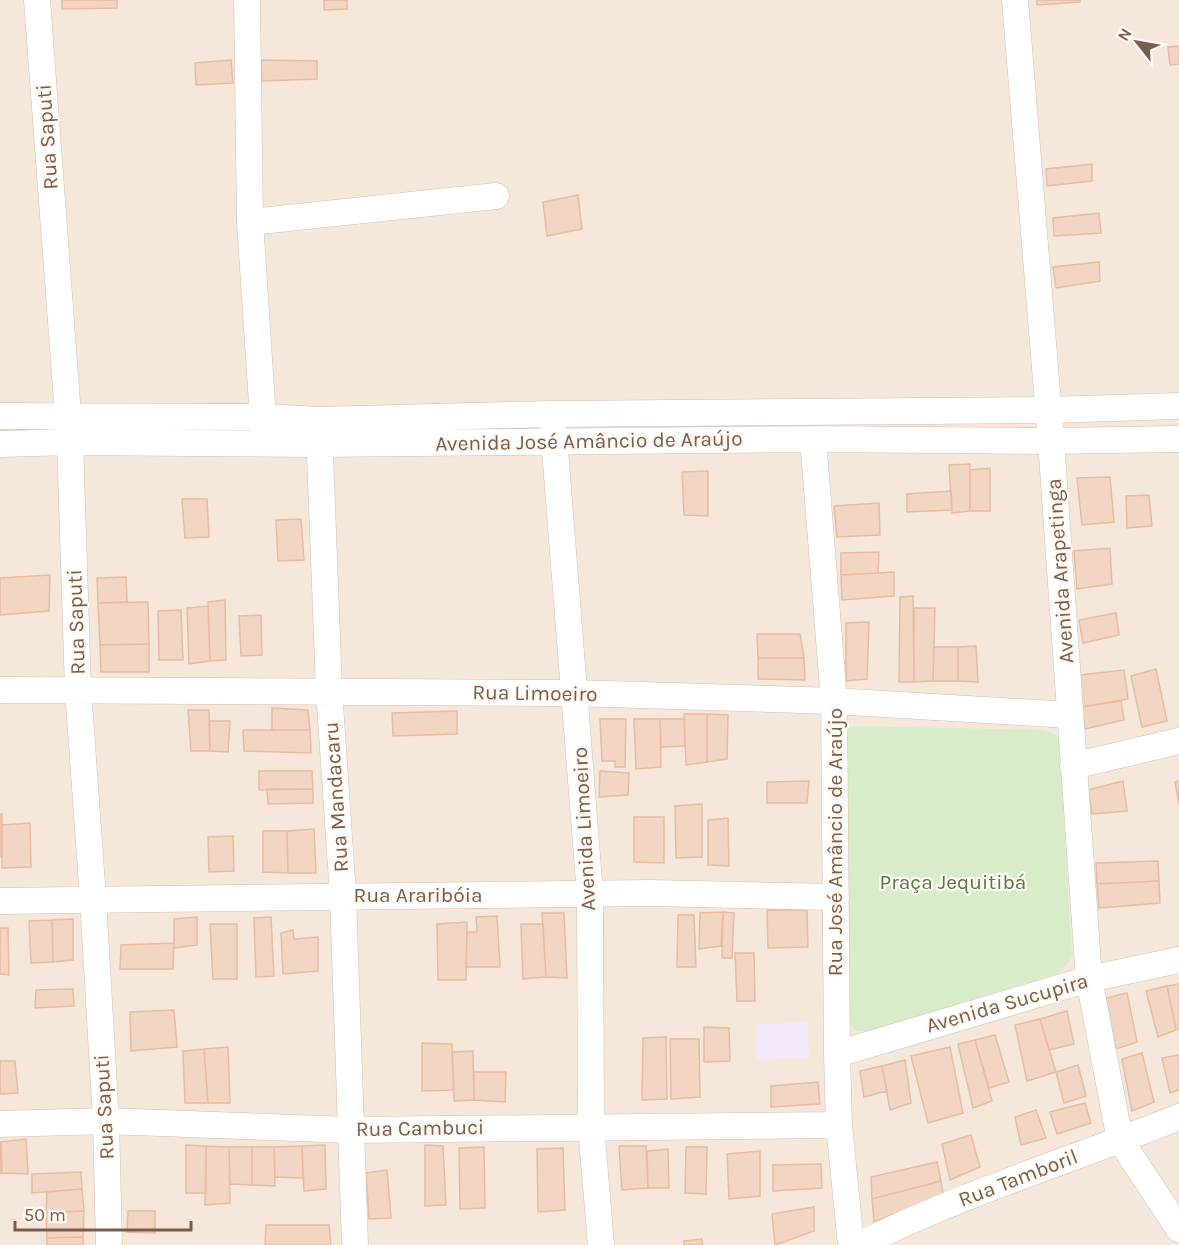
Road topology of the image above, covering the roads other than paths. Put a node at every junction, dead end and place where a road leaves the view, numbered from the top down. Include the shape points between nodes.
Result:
1 (37, 0) edge
2 (247, 0) edge
3 (1015, 0) edge
4 (496, 196) dead end
5 (250, 222) junction
6 (1179, 406) edge
7 (1049, 410) junction
8 (552, 414) junction
9 (0, 416) edge
10 (68, 417) junction
11 (264, 430) junction
12 (319, 432) junction
13 (813, 439) junction
14 (1179, 439) edge
15 (555, 441) junction
16 (1051, 441) junction
17 (70, 442) junction
18 (0, 444) edge
19 (78, 689) junction
20 (0, 690) edge
21 (328, 690) junction
22 (575, 693) junction
23 (834, 701) junction
24 (1070, 716) junction
25 (1179, 741) edge
26 (1073, 766) junction
27 (590, 894) junction
28 (343, 896) junction
29 (836, 897) junction
30 (93, 899) junction
31 (0, 901) edge
32 (1179, 960) edge
33 (1089, 979) junction
34 (837, 1054) junction
35 (1179, 1117) edge
36 (106, 1121) junction
37 (0, 1124) edge
38 (839, 1125) junction
39 (591, 1126) junction
40 (350, 1130) junction
41 (1120, 1140) junction
42 (1179, 1229) edge
43 (109, 1245) edge
44 (355, 1245) edge
45 (601, 1245) edge
46 (851, 1245) edge
47 (859, 1245) edge

1 - 10 street, Rua Saputi
2 - 5 street
3 - 7 street, Avenida Arapetinga
4 - 5 street
5 - 11 street
6 - 7 street
7 - 8 street
7 - 16 street, Avenida Arapetinga
8 - 12 street
8 - 15 street, Avenida Limoeiro
9 - 10 street
10 - 11 street
10 - 17 street, Rua Saputi
11 - 12 street, Avenida José Amâncio de Araújo
11 - 17 street, Avenida José Amâncio de Araújo
12 - 15 street, Avenida José Amâncio de Araújo
12 - 21 street, Rua Mandacaru
13 - 15 street, Avenida José Amâncio de Araújo
13 - 16 street, Avenida José Amâncio de Araújo
13 - 23 street, Rua José Amâncio de Araújo
14 - 16 street, Avenida José Amâncio de Araújo
15 - 22 street, Avenida Limoeiro
16 - 24 street, Avenida Arapetinga
17 - 18 street, Avenida José Amâncio de Araújo
17 - 19 street, Rua Saputi
19 - 20 street, Rua Limoeiro
19 - 21 street, Rua Limoeiro
19 - 30 street, Rua Saputi
21 - 22 street, Rua Limoeiro
21 - 28 street, Rua Mandacaru
22 - 23 street, Rua Limoeiro
22 - 27 street, Avenida Limoeiro
23 - 24 street, Rua Limoeiro
23 - 29 street, Rua José Amâncio de Araújo
24 - 26 street, Avenida Arapetinga
25 - 26 street
26 - 33 street, Avenida Arapetinga
27 - 28 street, Rua Araribóia
27 - 29 street, Rua Araribóia
27 - 39 street, Avenida Limoeiro
28 - 30 street, Rua Araribóia
28 - 40 street, Rua Mandacaru
29 - 34 street, Rua José Amâncio de Araújo
30 - 31 street, Rua Araribóia
30 - 36 street, Rua Saputi
32 - 33 street, Avenida Sucupira
33 - 34 street, Avenida Sucupira
33 - 41 street, Avenida Arapetinga
34 - 38 street, Rua José Amâncio de Araújo
35 - 41 street, Rua Tamboril
36 - 37 street, Rua Cambuci
36 - 40 street, Rua Cambuci
36 - 43 street, Rua Saputi
38 - 39 street, Rua Cambuci
38 - 46 street, Rua José Amâncio de Araújo
39 - 40 street, Rua Cambuci
39 - 45 street, Avenida Limoeiro
40 - 44 street, Rua Mandacaru
41 - 42 street
41 - 47 street, Rua Tamboril via 992,1185

